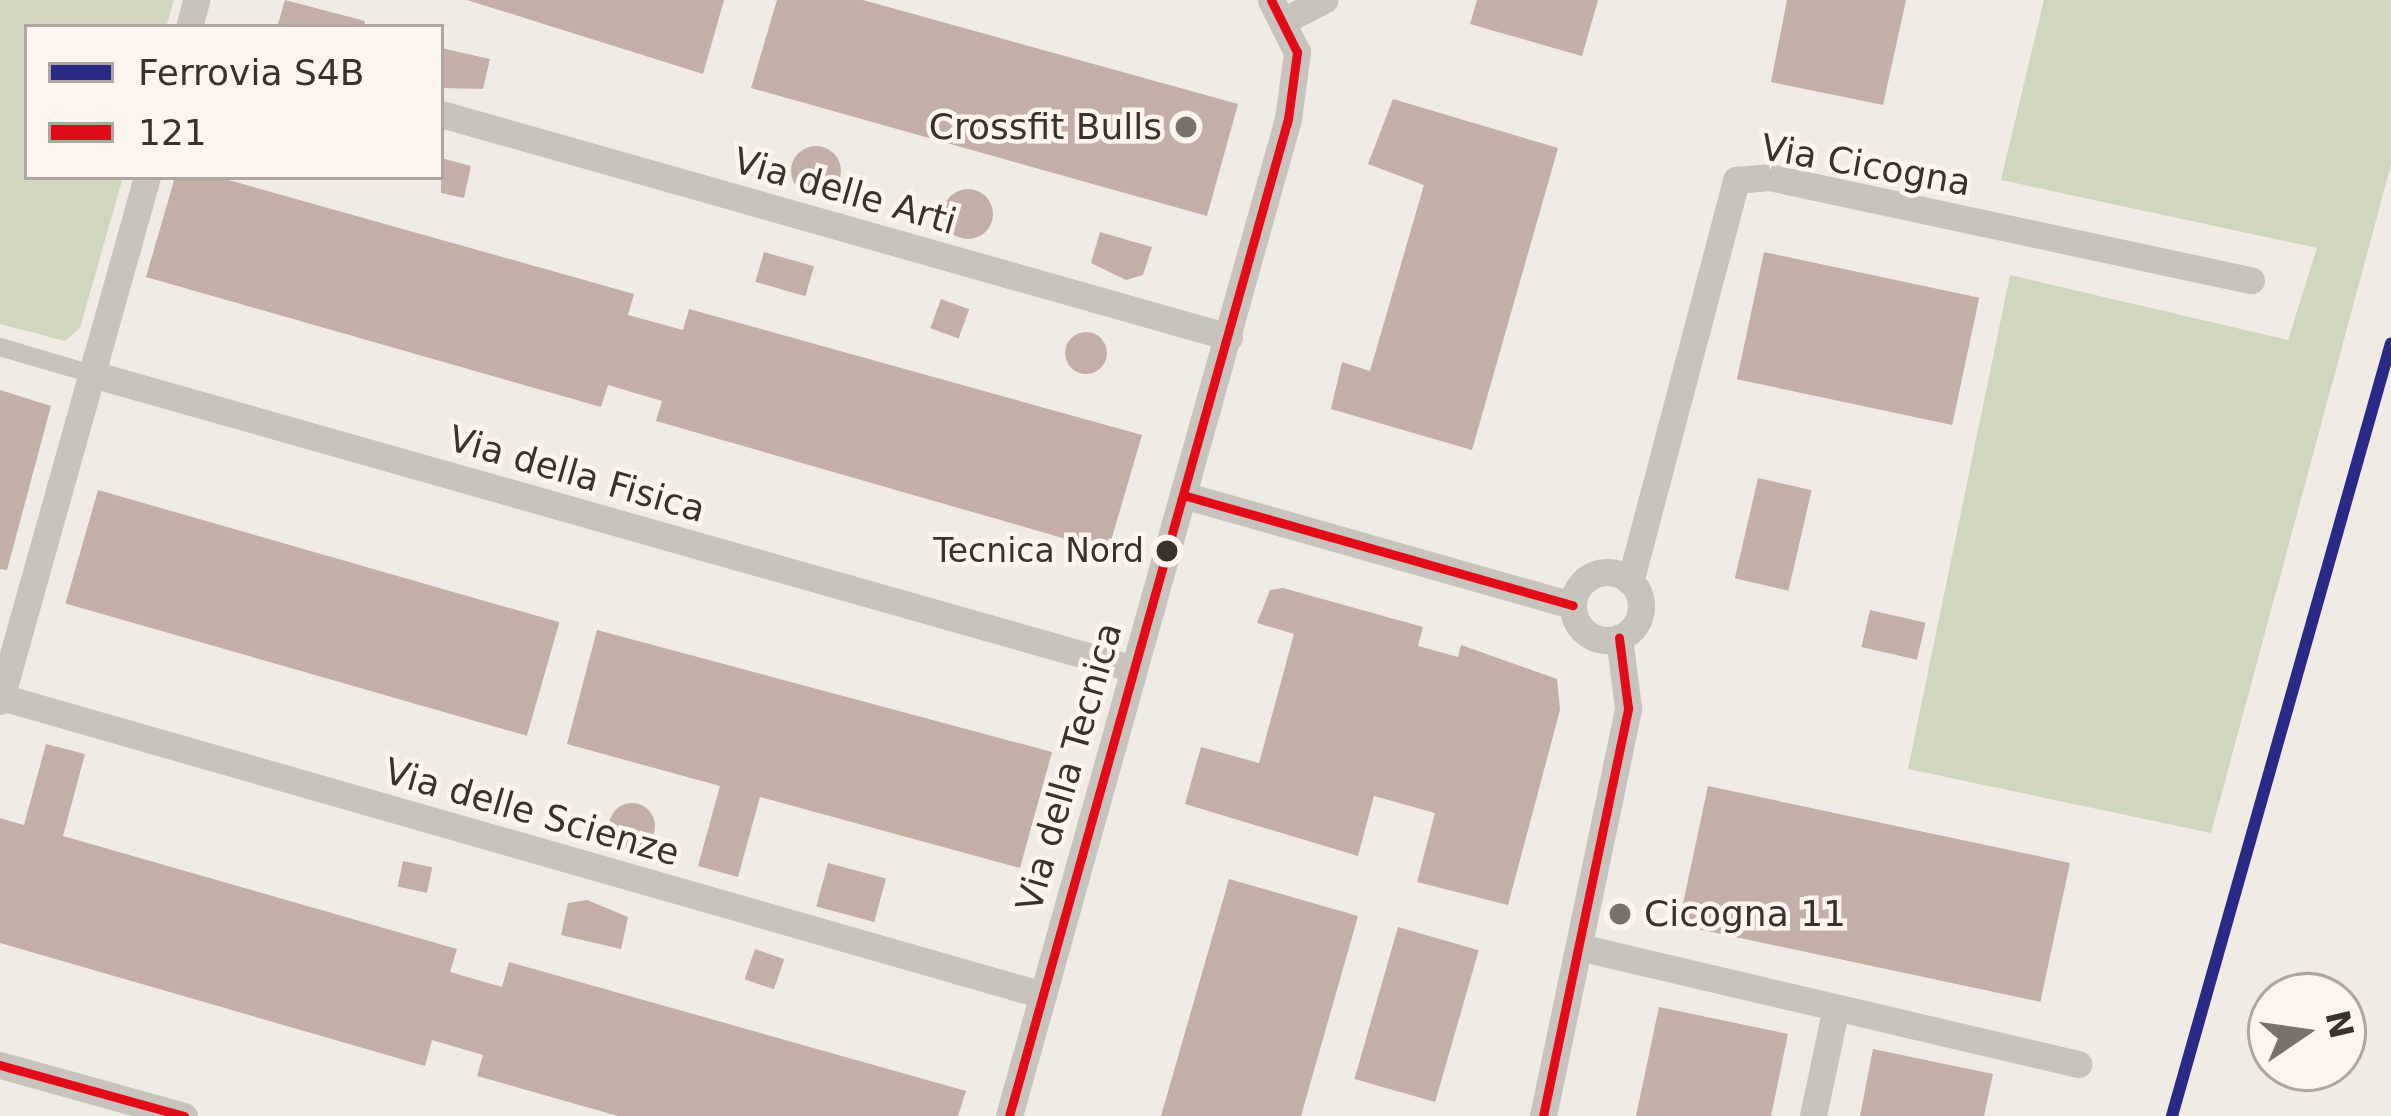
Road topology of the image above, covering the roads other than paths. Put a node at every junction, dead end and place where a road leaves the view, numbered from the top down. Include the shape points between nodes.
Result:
1 (1324, 0) edge
2 (1279, 10) edge
3 (444, 114) edge
4 (146, 180) edge
5 (2252, 280) dead end
6 (1229, 337) junction
7 (0, 347) edge
8 (92, 374) junction
9 (1184, 495) junction
10 (1630, 582) junction
11 (1573, 605) junction
12 (1619, 638) junction
13 (1134, 669) junction
14 (1, 699) edge
15 (1579, 947) junction
16 (1043, 995) junction
17 (1836, 1007) junction
18 (2078, 1064) dead end
19 (0, 1065) edge
20 (184, 1116) edge
21 (1009, 1116) edge
22 (1543, 1116) edge
23 (1813, 1116) edge

1 - 2 street, Via della Tecnica
2 - 6 street, Via della Tecnica via 1297,80
3 - 6 street, Via delle Arti
4 - 8 street
5 - 10 street, Via Cicogna via 1769,177 1736,180
6 - 9 street, Via della Tecnica
7 - 8 street, Via della Fisica
8 - 13 street, Via della Fisica
8 - 14 street
9 - 11 street
9 - 13 street, Via della Tecnica
10 - 11 street via 1589,577
10 - 12 street, Via Cicogna via 1640,613
11 - 12 street via 1586,634
12 - 15 street, Via Cicogna via 1628,708
13 - 16 street, Via della Tecnica
14 - 16 street, Via delle Scienze
15 - 17 street
15 - 22 street, Via Cicogna
16 - 21 street, Via della Tecnica
17 - 18 street
17 - 23 street
19 - 20 street

